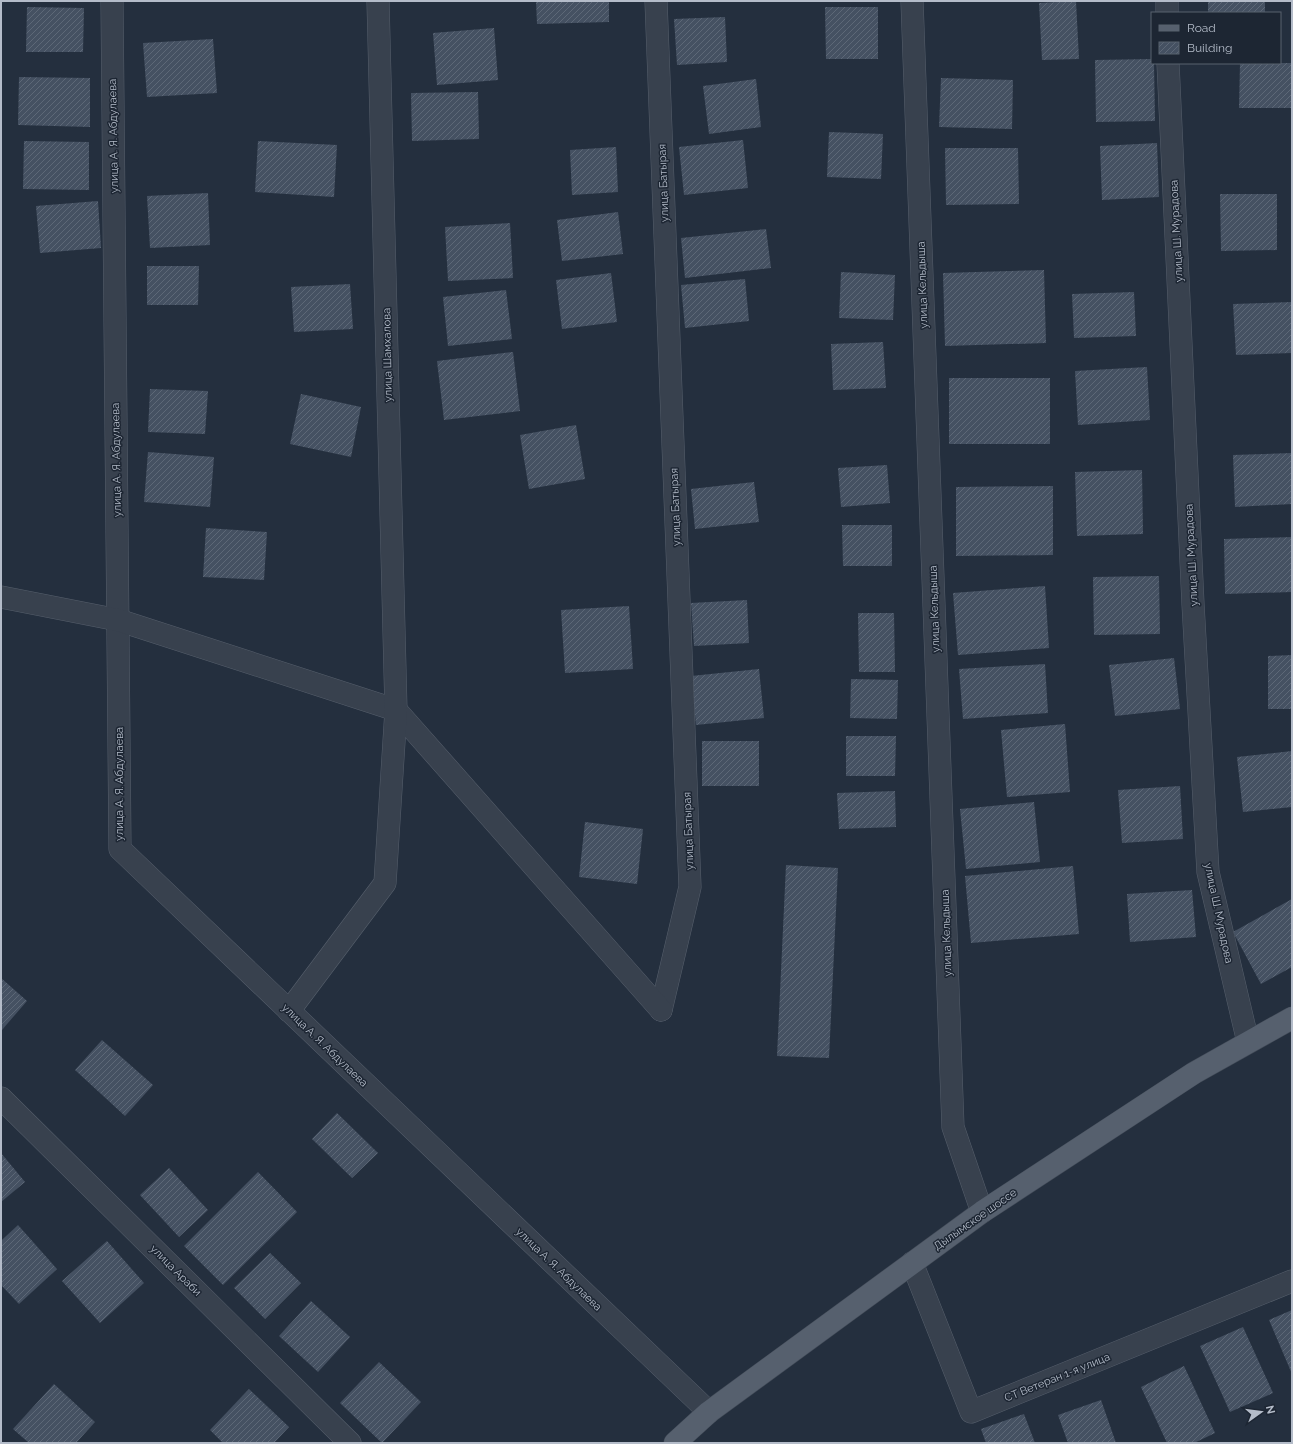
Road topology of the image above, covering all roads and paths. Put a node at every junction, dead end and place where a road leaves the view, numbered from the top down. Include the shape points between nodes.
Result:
1 (112, 1) edge
2 (378, 1) edge
3 (656, 1) edge
4 (912, 1) edge
5 (1167, 1) edge
6 (1167, 12) edge
7 (1168, 64) edge
8 (1, 597) edge
9 (118, 620) junction
10 (396, 710) junction
11 (289, 1011) junction
12 (1292, 1018) edge
13 (1248, 1042) junction
14 (1, 1098) edge
15 (982, 1212) junction
16 (912, 1263) junction
17 (1292, 1281) edge
18 (708, 1412) junction
19 (350, 1443) edge
20 (675, 1443) edge

1 - 9 street, улица А. Я. Абдулаева
2 - 10 street, улица Шамхалова
3 - 10 street, улица Батырая via 690,887 661,1010
4 - 15 street, улица Кельдыша via 953,1127
5 - 6 street
7 - 13 street, улица Ш. Мурадова via 1192,596 1208,872
8 - 9 street
9 - 10 street
9 - 11 street, улица А. Я. Абдулаева via 120,849
10 - 11 street, улица Шамхалова via 385,883
11 - 18 street, улица А. Я. Абдулаева
12 - 13 main road, Дылымское шоссе
13 - 15 main road, Дылымское шоссе via 1194,1073
14 - 19 street, улица Араби
15 - 16 main road, Дылымское шоссе
16 - 17 street, СТ Ветеран 1-я улица via 971,1412
16 - 18 main road, Дылымское шоссе
18 - 20 main road, Дылымское шоссе

